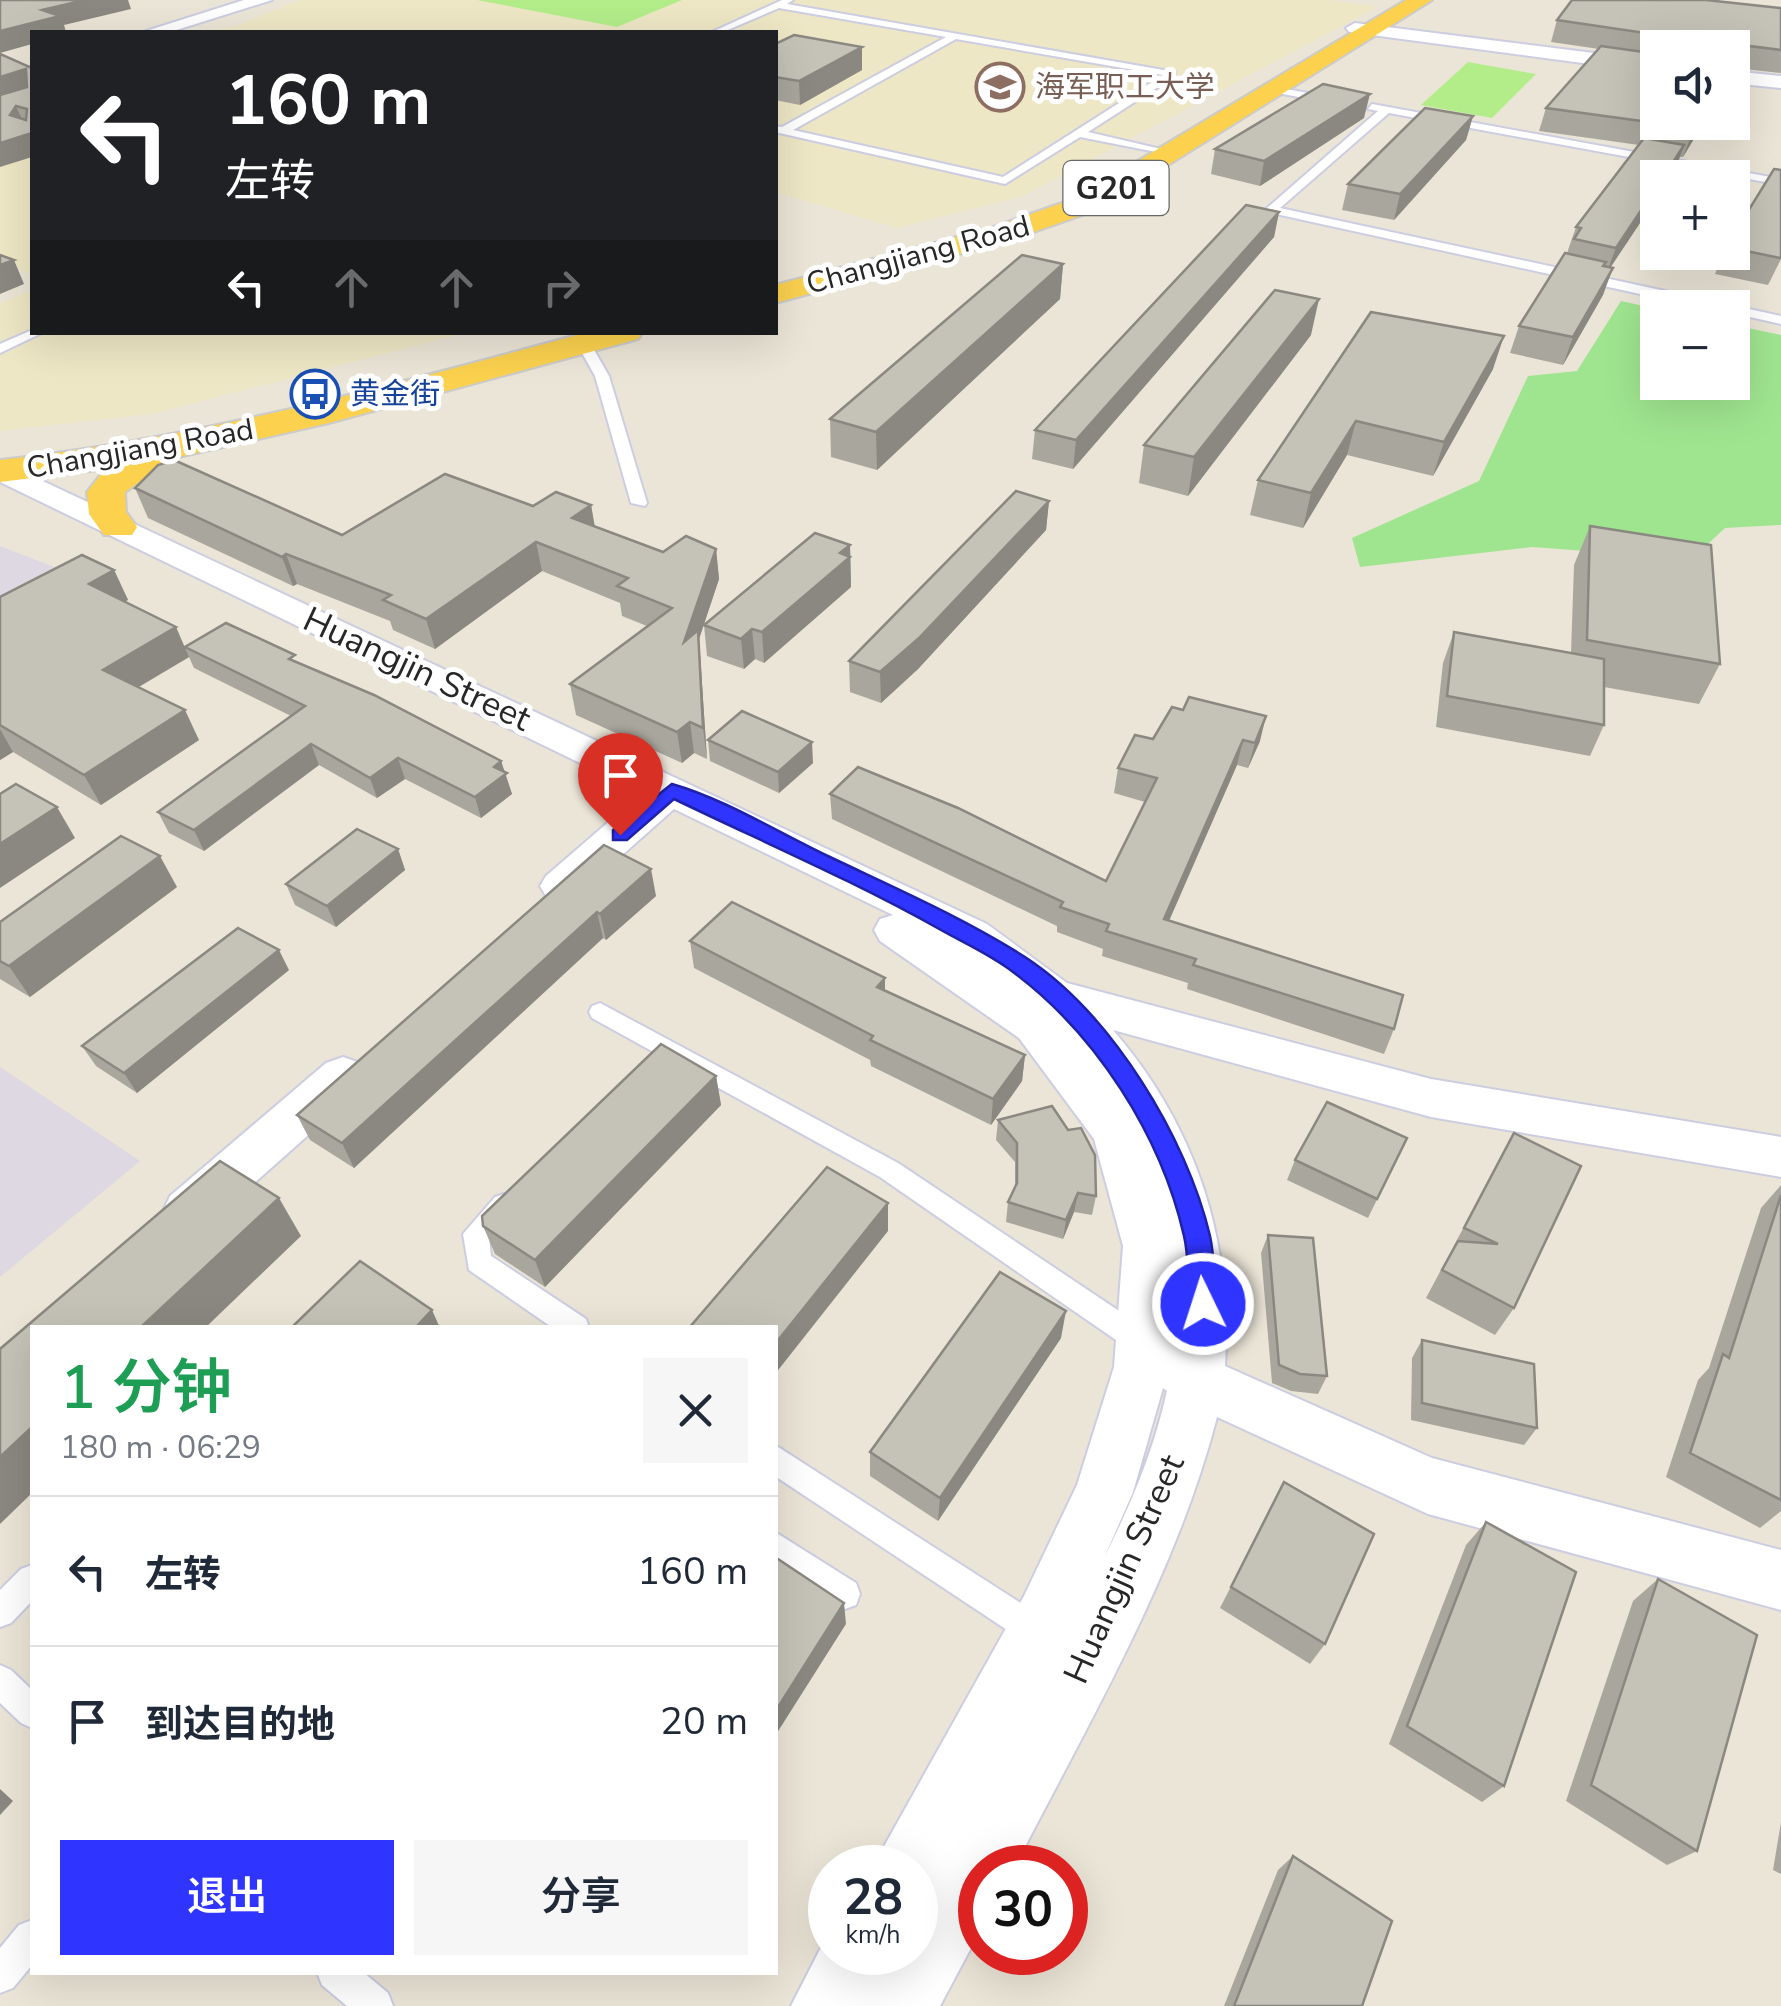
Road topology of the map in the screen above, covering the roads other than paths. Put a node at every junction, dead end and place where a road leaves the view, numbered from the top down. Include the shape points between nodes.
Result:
1 (263, 0) edge
2 (1403, 2) edge
3 (783, 3) edge
4 (1363, 29) junction
5 (159, 30) edge
6 (722, 30) edge
7 (955, 36) junction
8 (1640, 65) edge
9 (1750, 79) edge
10 (1781, 82) edge
11 (1275, 90) junction
12 (1386, 110) junction
13 (779, 130) edge
14 (1080, 134) junction
15 (1156, 149) junction
16 (1781, 182) edge
17 (778, 282) edge
18 (1641, 290) edge
19 (778, 293) edge
20 (1750, 313) edge
21 (1781, 320) edge
22 (31, 335) edge
23 (584, 338) edge
24 (0, 349) edge
25 (163, 452) junction
26 (0, 472) edge
27 (639, 503) dead end
28 (118, 526) junction
29 (661, 800) junction
30 (530, 913) edge
31 (1042, 1006) junction
32 (600, 1012) dead end
33 (382, 1042) edge
34 (1781, 1158) edge
35 (529, 1180) edge
36 (158, 1237) edge
37 (572, 1325) edge
38 (1146, 1345) junction
39 (1197, 1380) junction
40 (778, 1461) edge
41 (778, 1549) edge
42 (1781, 1580) edge
43 (30, 1582) edge
44 (845, 1594) dead end
45 (0, 1612) edge
46 (1038, 1633) junction
47 (1085, 1663) junction
48 (0, 1681) edge
49 (30, 1710) edge
50 (919, 1845) edge
51 (30, 1940) edge
52 (0, 1975) edge
53 (339, 1975) edge
54 (844, 1975) edge
55 (376, 2006) edge
56 (827, 2006) edge
57 (901, 2006) edge

1 - 5 street
2 - 4 highway, Changjiang Road / G201
3 - 6 lane
3 - 7 lane
4 - 8 street
4 - 11 highway, Changjiang Road / G201
4 - 15 highway, Changjiang Road / G201
7 - 13 lane
7 - 14 lane via 1172,74
9 - 10 street
11 - 12 lane
11 - 19 highway, Changjiang Road / G201 via 1086,204 1001,234
12 - 16 lane
12 - 18 lane via 1270,210
13 - 14 lane via 1005,181
14 - 15 lane
15 - 17 highway, Changjiang Road / G201 via 1030,214
20 - 21 lane
22 - 24 lane
23 - 25 highway, Changjiang Road
23 - 26 highway, Changjiang Road
23 - 27 lane via 602,376
25 - 26 highway, Changjiang Road
25 - 28 highway via 107,490 102,502
26 - 28 street, Huangjin Street
26 - 29 street, Huangjin Street
28 - 29 street, Huangjin Street
29 - 30 street
29 - 31 street, Huangjin Street via 972,935 1019,964
31 - 34 street via 1431,1098
31 - 38 street, Huangjin Street via 1063,1054 1103,1108 1134,1170 1148,1226 1152,1293
31 - 39 street, Huangjin Street via 1102,1046 1177,1171 1198,1238 1203,1304
32 - 38 lane via 654,1052 888,1170
33 - 36 street
35 - 37 lane via 476,1234 478,1262
38 - 39 street
38 - 46 street, Huangjin Street via 1121,1453
39 - 42 street via 1428,1485
39 - 47 street, Huangjin Street via 1173,1466
40 - 46 lane
41 - 44 lane
43 - 45 lane
46 - 47 lane
46 - 50 street, Huangjin Street
47 - 57 street, Huangjin Street
48 - 49 lane
51 - 52 lane
53 - 55 lane
54 - 56 street

